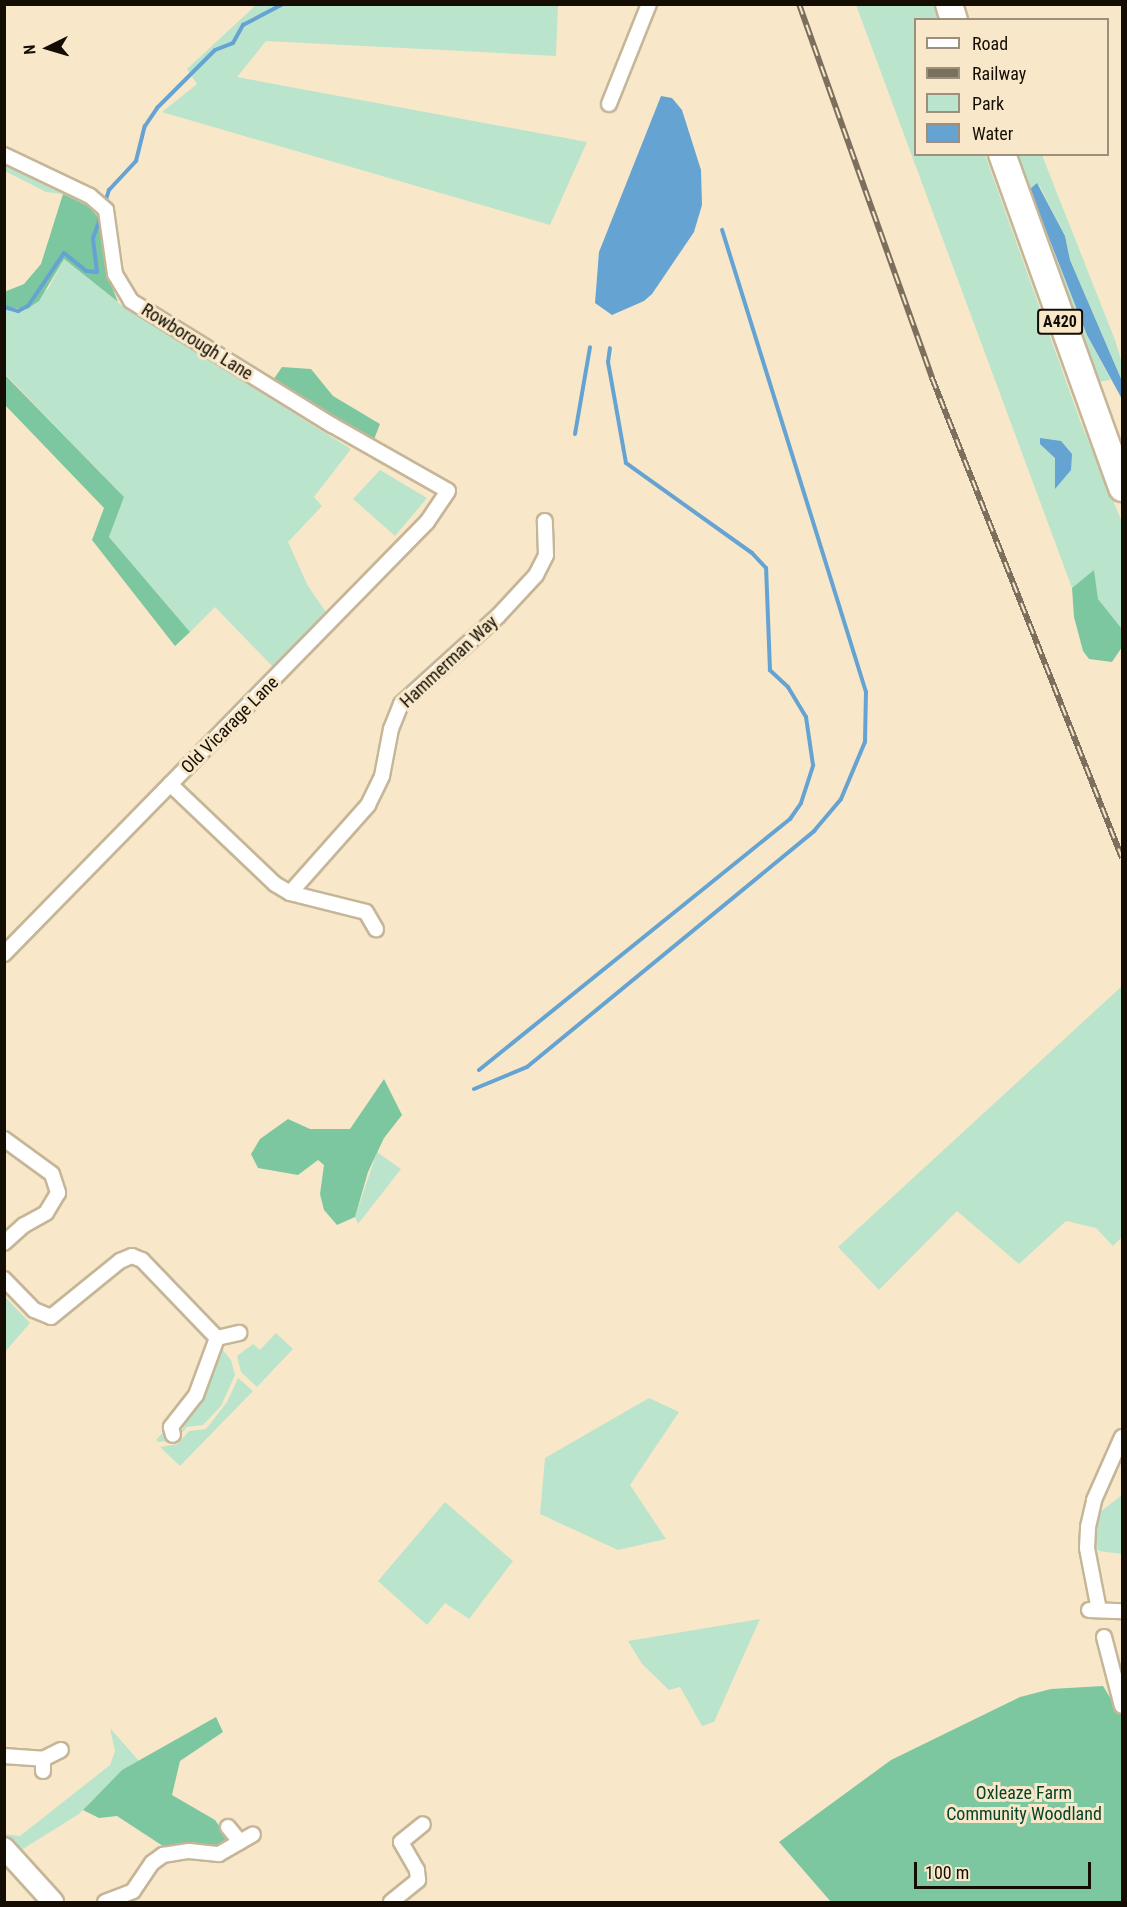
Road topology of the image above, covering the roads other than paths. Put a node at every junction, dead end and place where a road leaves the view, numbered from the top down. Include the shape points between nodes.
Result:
1 (649, 4) edge
2 (609, 104) dead end
3 (4, 155) edge
4 (1003, 156) edge
5 (1122, 488) edge
6 (448, 491) joint
7 (545, 521) dead end
8 (170, 784) junction
9 (290, 893) junction
10 (376, 929) dead end
11 (4, 954) edge
12 (4, 1139) edge
13 (4, 1243) edge
14 (4, 1279) edge
15 (239, 1333) dead end
16 (217, 1338) junction
17 (173, 1436) dead end
18 (1122, 1437) edge
19 (1122, 1611) edge
20 (1104, 1637) dead end
21 (1122, 1706) edge
22 (61, 1750) dead end
23 (4, 1756) edge
24 (423, 1824) dead end
25 (228, 1827) dead end
26 (253, 1834) dead end
27 (240, 1842) junction
28 (4, 1848) edge
29 (53, 1902) edge
30 (105, 1902) edge
31 (391, 1902) edge

1 - 2 street
3 - 6 street, Rowborough Lane via 103,205 114,274 131,301 332,425
4 - 5 highway, A420
6 - 8 street, Old Vicarage Lane via 427,522
7 - 9 street, Hammerman Way via 546,555 536,575 498,616 401,704 391,729 382,776 368,805
8 - 9 street via 265,876
8 - 11 street, Old Vicarage Lane
9 - 10 street via 366,912
12 - 13 street via 52,1174 58,1193 46,1213 24,1225
14 - 16 street via 34,1310 51,1317 119,1262 138,1257
15 - 16 street
16 - 17 street via 196,1395 171,1427
18 - 19 street via 1094,1500 1087,1548 1094,1610
20 - 21 street
22 - 23 street via 43,1765
24 - 31 street via 401,1842 417,1870 418,1880
25 - 27 street
26 - 27 street
27 - 30 street via 219,1854 189,1851 163,1856 133,1891
28 - 29 street

